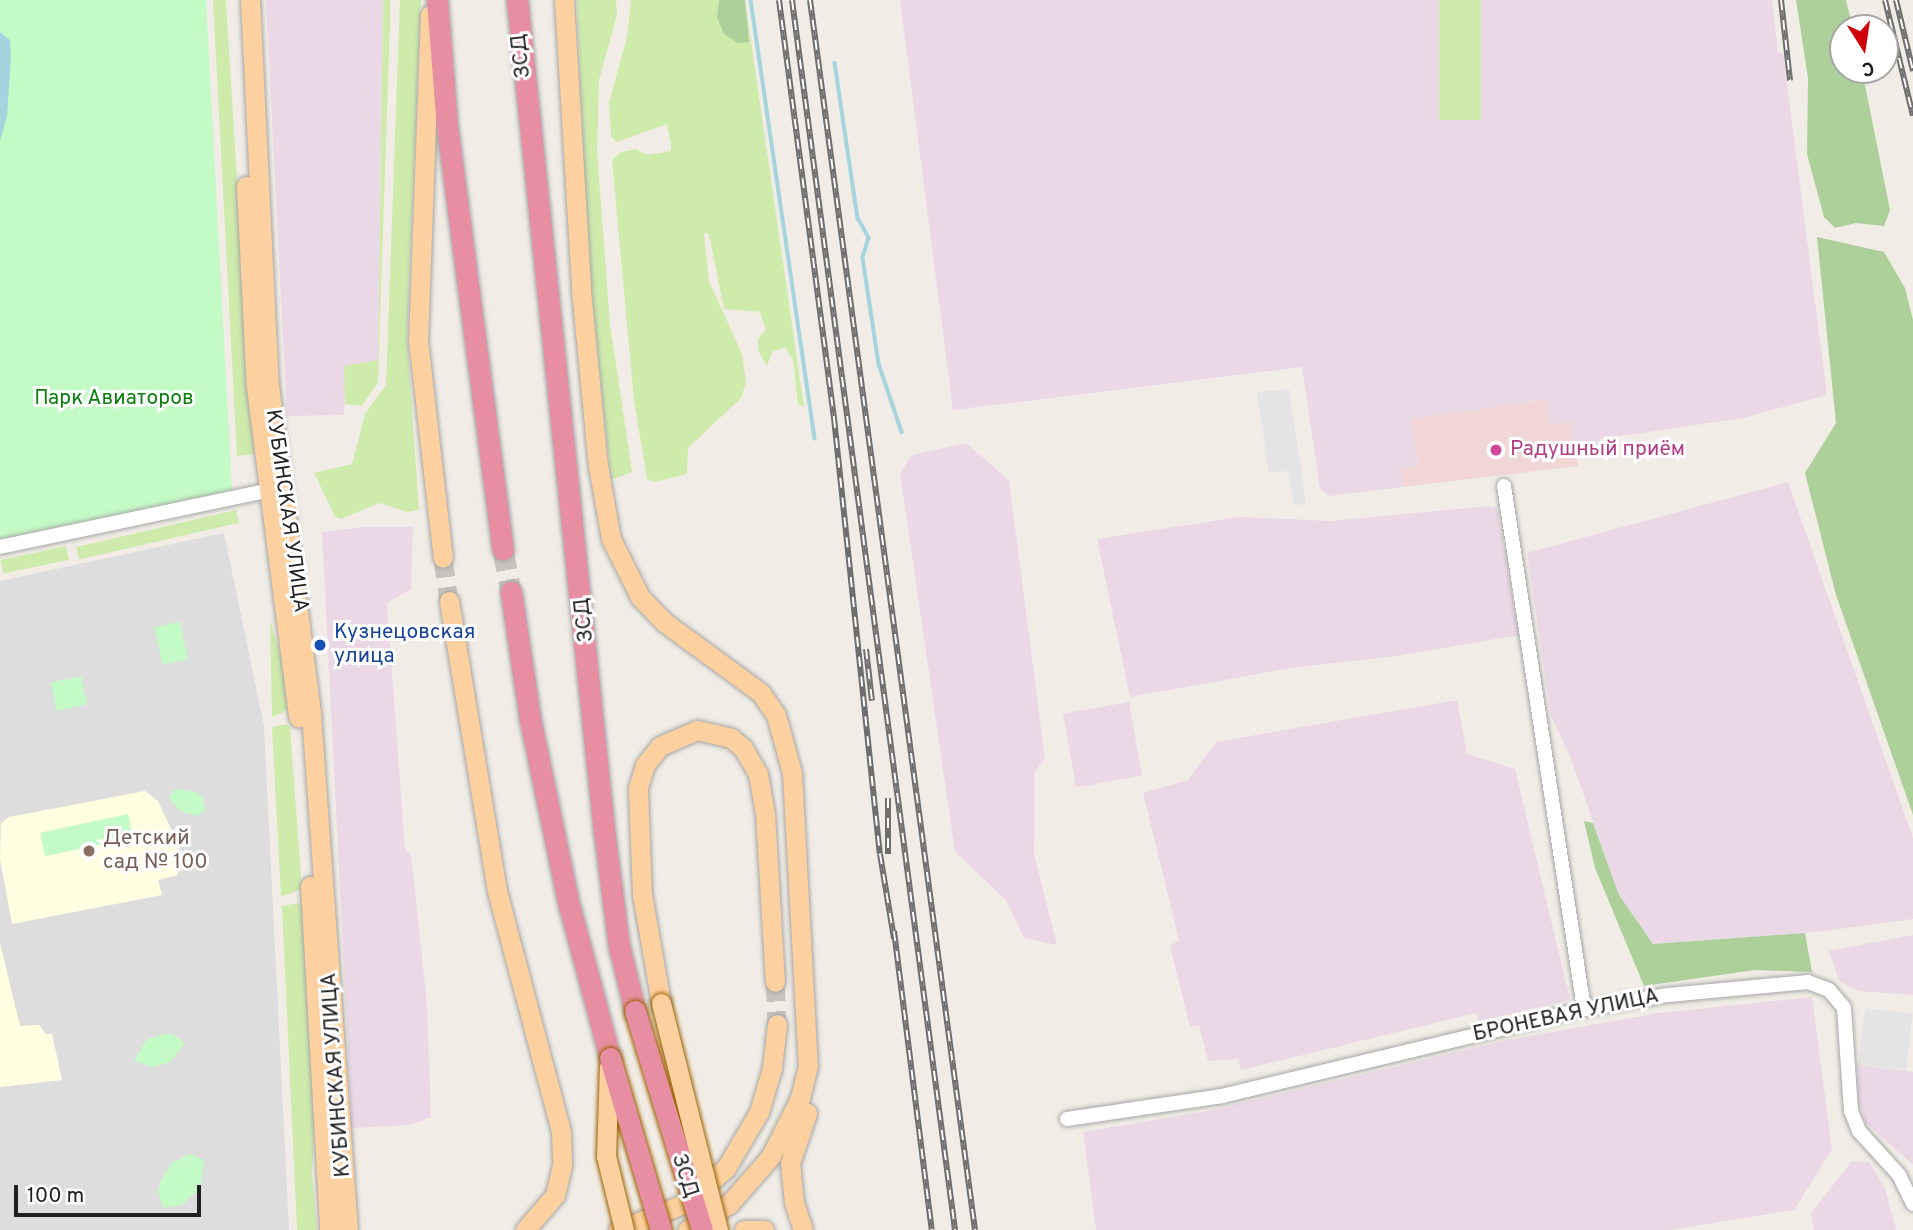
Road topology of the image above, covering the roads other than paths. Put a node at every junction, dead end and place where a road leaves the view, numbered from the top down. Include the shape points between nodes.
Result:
1 (237, 0) edge
2 (250, 0) edge
3 (431, 0) edge
4 (437, 0) edge
5 (517, 0) edge
6 (564, 0) edge
7 (1504, 486) dead end
8 (275, 489) junction
9 (0, 547) edge
10 (503, 549) tunnel mouth
11 (443, 558) tunnel mouth
12 (511, 592) tunnel mouth
13 (449, 601) tunnel mouth
14 (794, 808) junction
15 (775, 982) tunnel mouth
16 (1584, 1009) junction
17 (777, 1024) tunnel mouth
18 (610, 1058) junction
19 (1067, 1119) dead end
20 (1913, 1204) edge
21 (347, 1221) edge
22 (329, 1230) edge
23 (357, 1230) edge
24 (525, 1230) edge
25 (618, 1230) edge
26 (624, 1230) edge
27 (661, 1230) edge
28 (687, 1230) edge
29 (702, 1230) edge
30 (718, 1230) edge
31 (744, 1230) edge
32 (764, 1230) edge
33 (803, 1230) edge

1 - 8 main road, КУБИНСКАЯ УЛИЦА via 256,387
2 - 8 main road, КУБИНСКАЯ УЛИЦА
3 - 11 main road via 418,340
4 - 10 highway via 447,126
5 - 29 highway, ЗСД, bridge via 619,946
6 - 14 main road via 581,290 598,466 611,539 622,570 648,606 761,693 787,745
7 - 16 street
8 - 9 street
8 - 21 main road, КУБИНСКАЯ УЛИЦА via 311,713
8 - 22 main road, КУБИНСКАЯ УЛИЦА via 298,716
12 - 18 highway, ЗСД via 530,719 569,905
13 - 24 main road via 497,891 561,1131 562,1165 555,1195
14 - 28 main road via 809,1033 800,1098 771,1156 751,1182 729,1204
14 - 33 main road via 817,1053 813,1090 790,1163 794,1203
15 - 30 main road, bridge via 765,814 758,774 743,748 731,738 697,730 660,746 645,765 638,788 642,894 661,1003
16 - 19 street, БРОНЕВАЯ УЛИЦА via 1222,1096
16 - 20 street, БРОНЕВАЯ УЛИЦА via 1756,984 1808,982 1829,989 1844,1008 1848,1023 1851,1111 1859,1131 1899,1175
17 - 25 main road via 772,1068 759,1112 726,1168 686,1203
18 - 26 main road, bridge via 606,1156
18 - 27 highway, ЗСД, bridge
21 - 23 main road
31 - 32 main road

